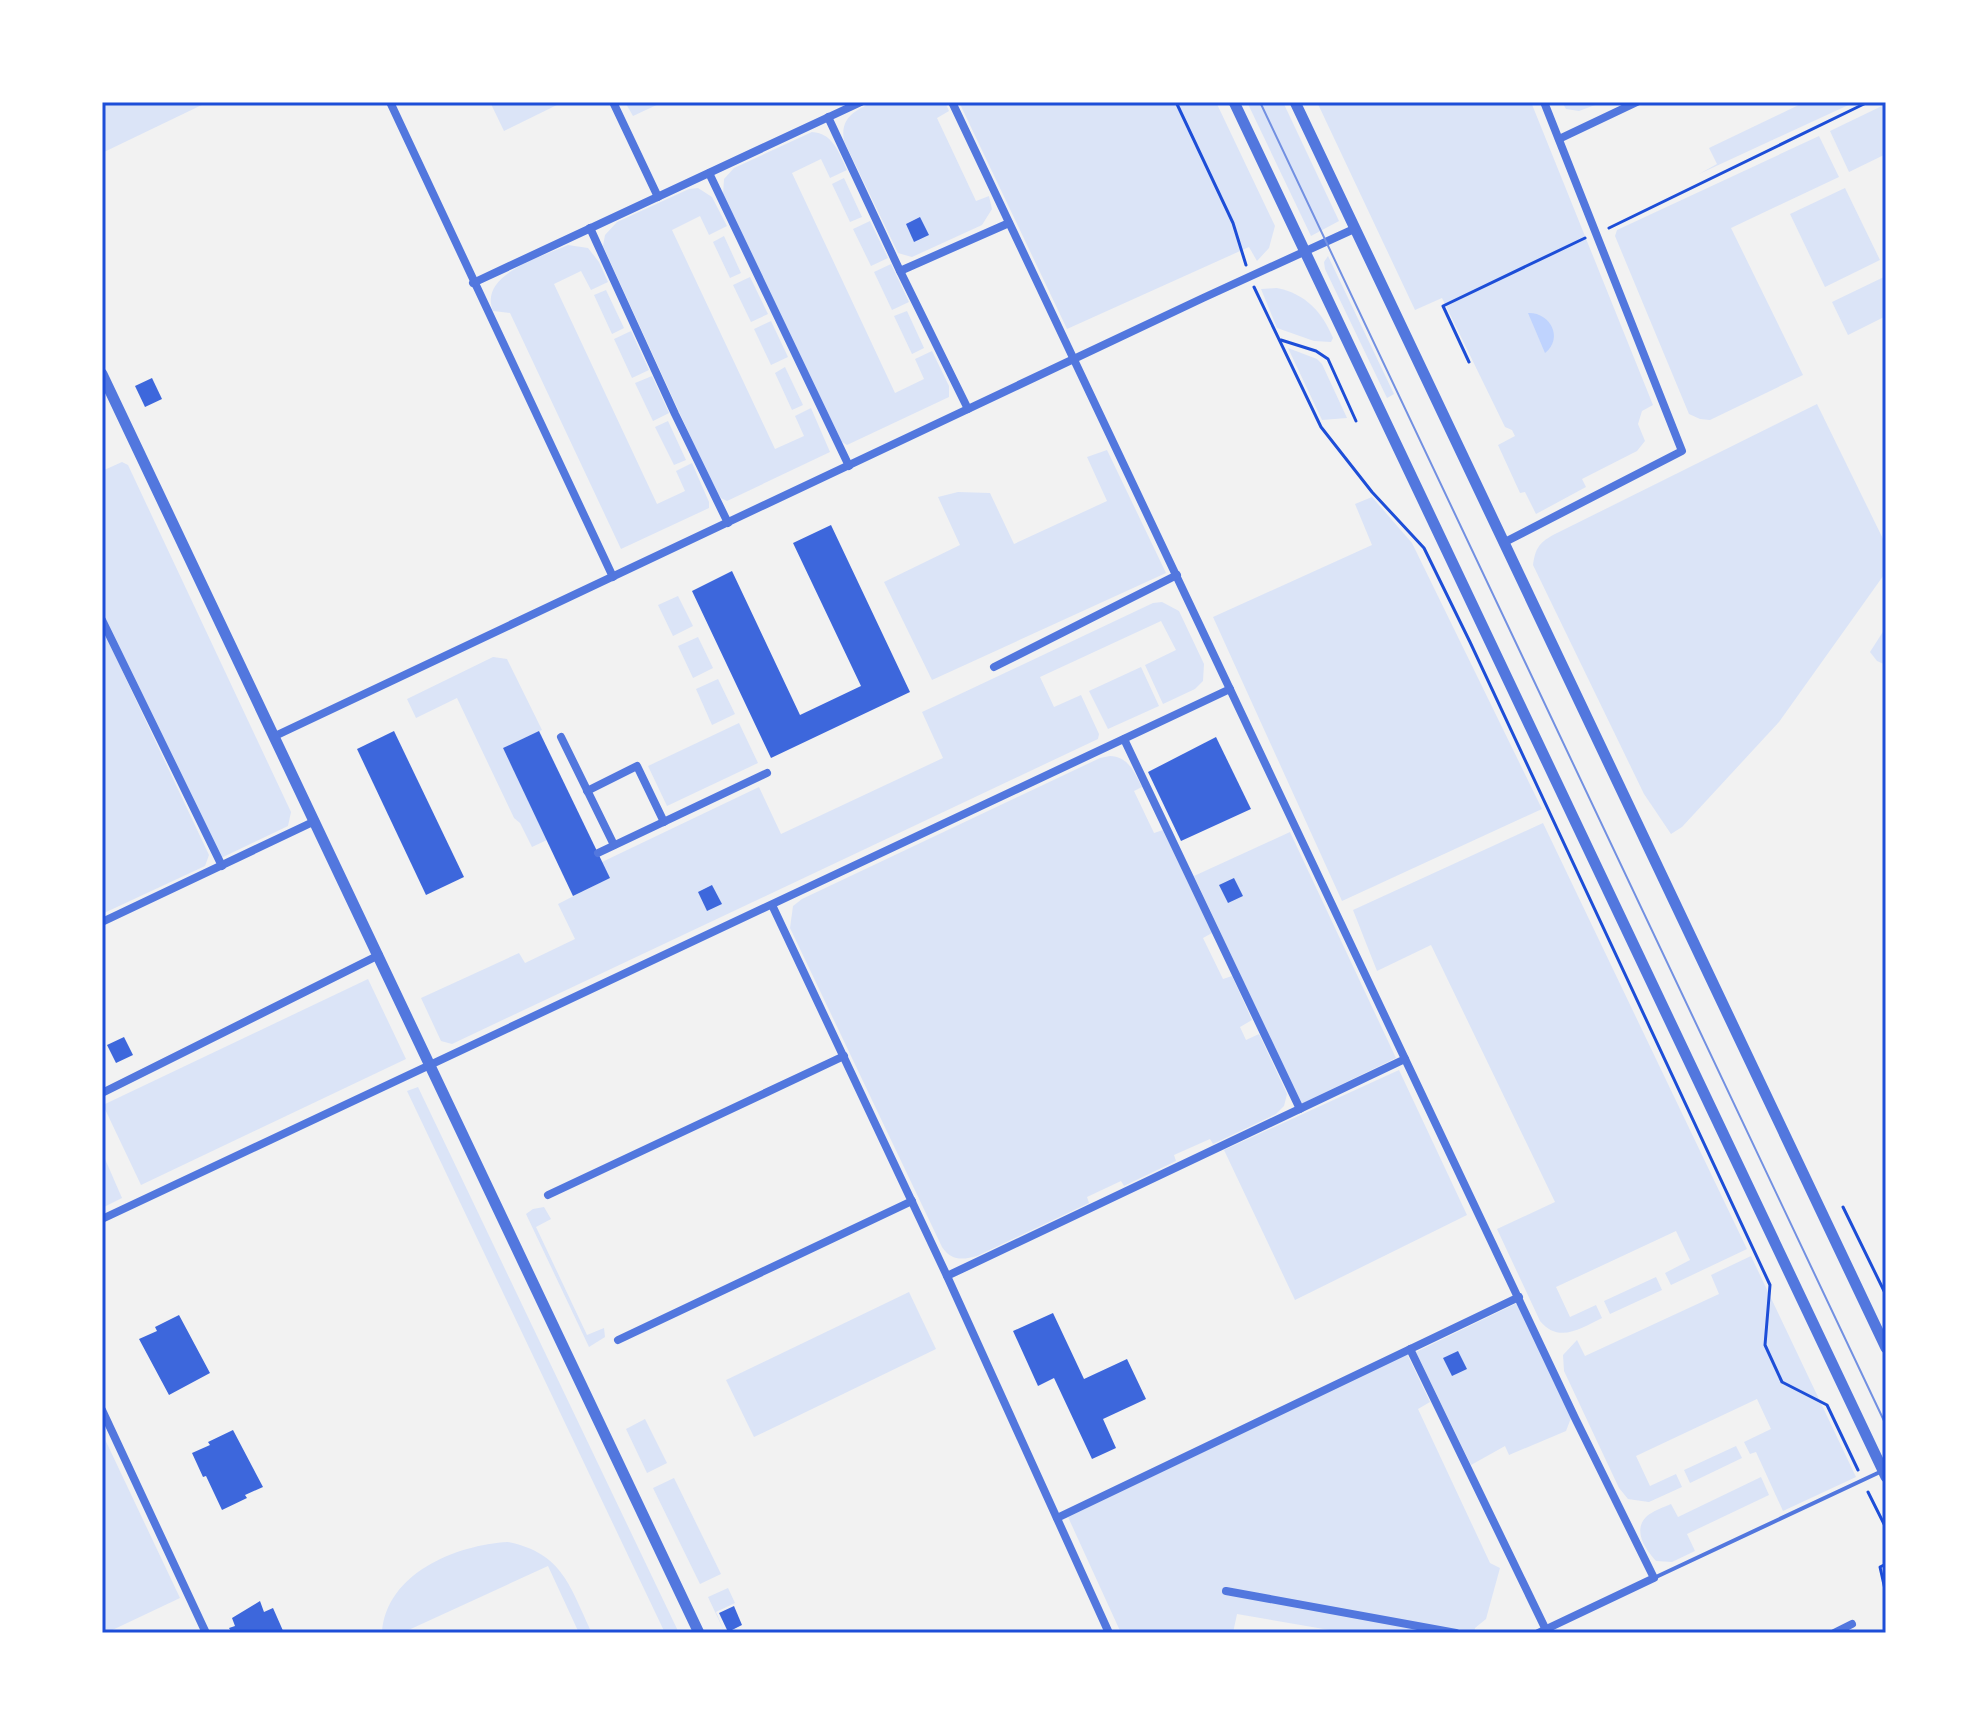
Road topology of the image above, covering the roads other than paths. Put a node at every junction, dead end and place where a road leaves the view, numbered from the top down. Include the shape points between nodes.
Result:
1 (390, 102) edge
2 (613, 102) edge
3 (861, 102) edge
4 (952, 102) edge
5 (1234, 102) edge
6 (1295, 102) edge
7 (1544, 102) edge
8 (1637, 102) edge
9 (828, 117) junction
10 (1559, 139) junction
11 (709, 173) junction
12 (658, 197) junction
13 (1009, 223) junction
14 (590, 228) junction
15 (1354, 229) junction
16 (1304, 251) junction
17 (900, 271) junction
18 (473, 283) junction
19 (1074, 359) junction
20 (102, 374) edge
21 (968, 409) junction
22 (849, 466) junction
23 (728, 523) junction
24 (1503, 543) junction
25 (1177, 575) junction
26 (613, 577) junction
27 (102, 620) edge
28 (994, 667) dead end
29 (1230, 689) junction
30 (275, 736) junction
31 (561, 737) dead end
32 (1124, 739) junction
33 (767, 773) dead end
34 (587, 791) junction
35 (315, 821) junction
36 (664, 822) junction
37 (614, 845) junction
38 (598, 853) dead end
39 (222, 866) junction
40 (772, 905) junction
41 (102, 922) edge
42 (379, 955) junction
43 (844, 1056) junction
44 (1405, 1059) junction
45 (431, 1067) junction
46 (102, 1093) edge
47 (1300, 1109) junction
48 (548, 1195) dead end
49 (912, 1201) junction
50 (102, 1219) edge
51 (947, 1276) junction
52 (1519, 1297) junction
53 (618, 1340) dead end
54 (1886, 1348) edge
55 (1410, 1349) junction
56 (102, 1410) edge
57 (1884, 1474) edge
58 (1057, 1518) junction
59 (1654, 1578) junction
60 (1226, 1591) dead end
61 (1852, 1624) dead end
62 (1542, 1632) edge
63 (206, 1633) edge
64 (699, 1633) edge
65 (1109, 1633) edge
66 (1456, 1633) edge
67 (1834, 1633) edge

1 - 18 street
2 - 12 street
3 - 9 street
4 - 13 street
5 - 16 street
6 - 15 street
7 - 10 street
8 - 10 street
9 - 11 street
9 - 17 street
10 - 24 street via 1682,451
11 - 12 street
11 - 22 street
12 - 14 street
13 - 17 street
13 - 19 street
14 - 18 street
14 - 23 street
15 - 16 street
15 - 24 street
16 - 19 street
16 - 57 street
17 - 21 street
18 - 26 street
19 - 21 street
19 - 25 street
20 - 30 street
21 - 22 street
22 - 23 street
23 - 26 street
24 - 54 street
25 - 28 street
25 - 29 street
26 - 30 street
27 - 39 street
29 - 32 street
29 - 44 street
30 - 35 street
31 - 34 street
32 - 40 street
32 - 47 street
33 - 36 street
34 - 36 street via 637,766
34 - 37 street
35 - 39 street
35 - 42 street
36 - 37 street
37 - 38 street
39 - 41 street
40 - 43 street
40 - 45 street
42 - 45 street
42 - 46 street
43 - 48 street
43 - 49 street
44 - 47 street
44 - 52 street
45 - 50 street
45 - 64 street
47 - 51 street
49 - 51 street
49 - 53 street
51 - 58 street
52 - 55 street
52 - 59 street
55 - 58 street
55 - 62 street
56 - 63 street
57 - 59 lane
58 - 65 street
59 - 62 street
60 - 66 street
61 - 67 street

